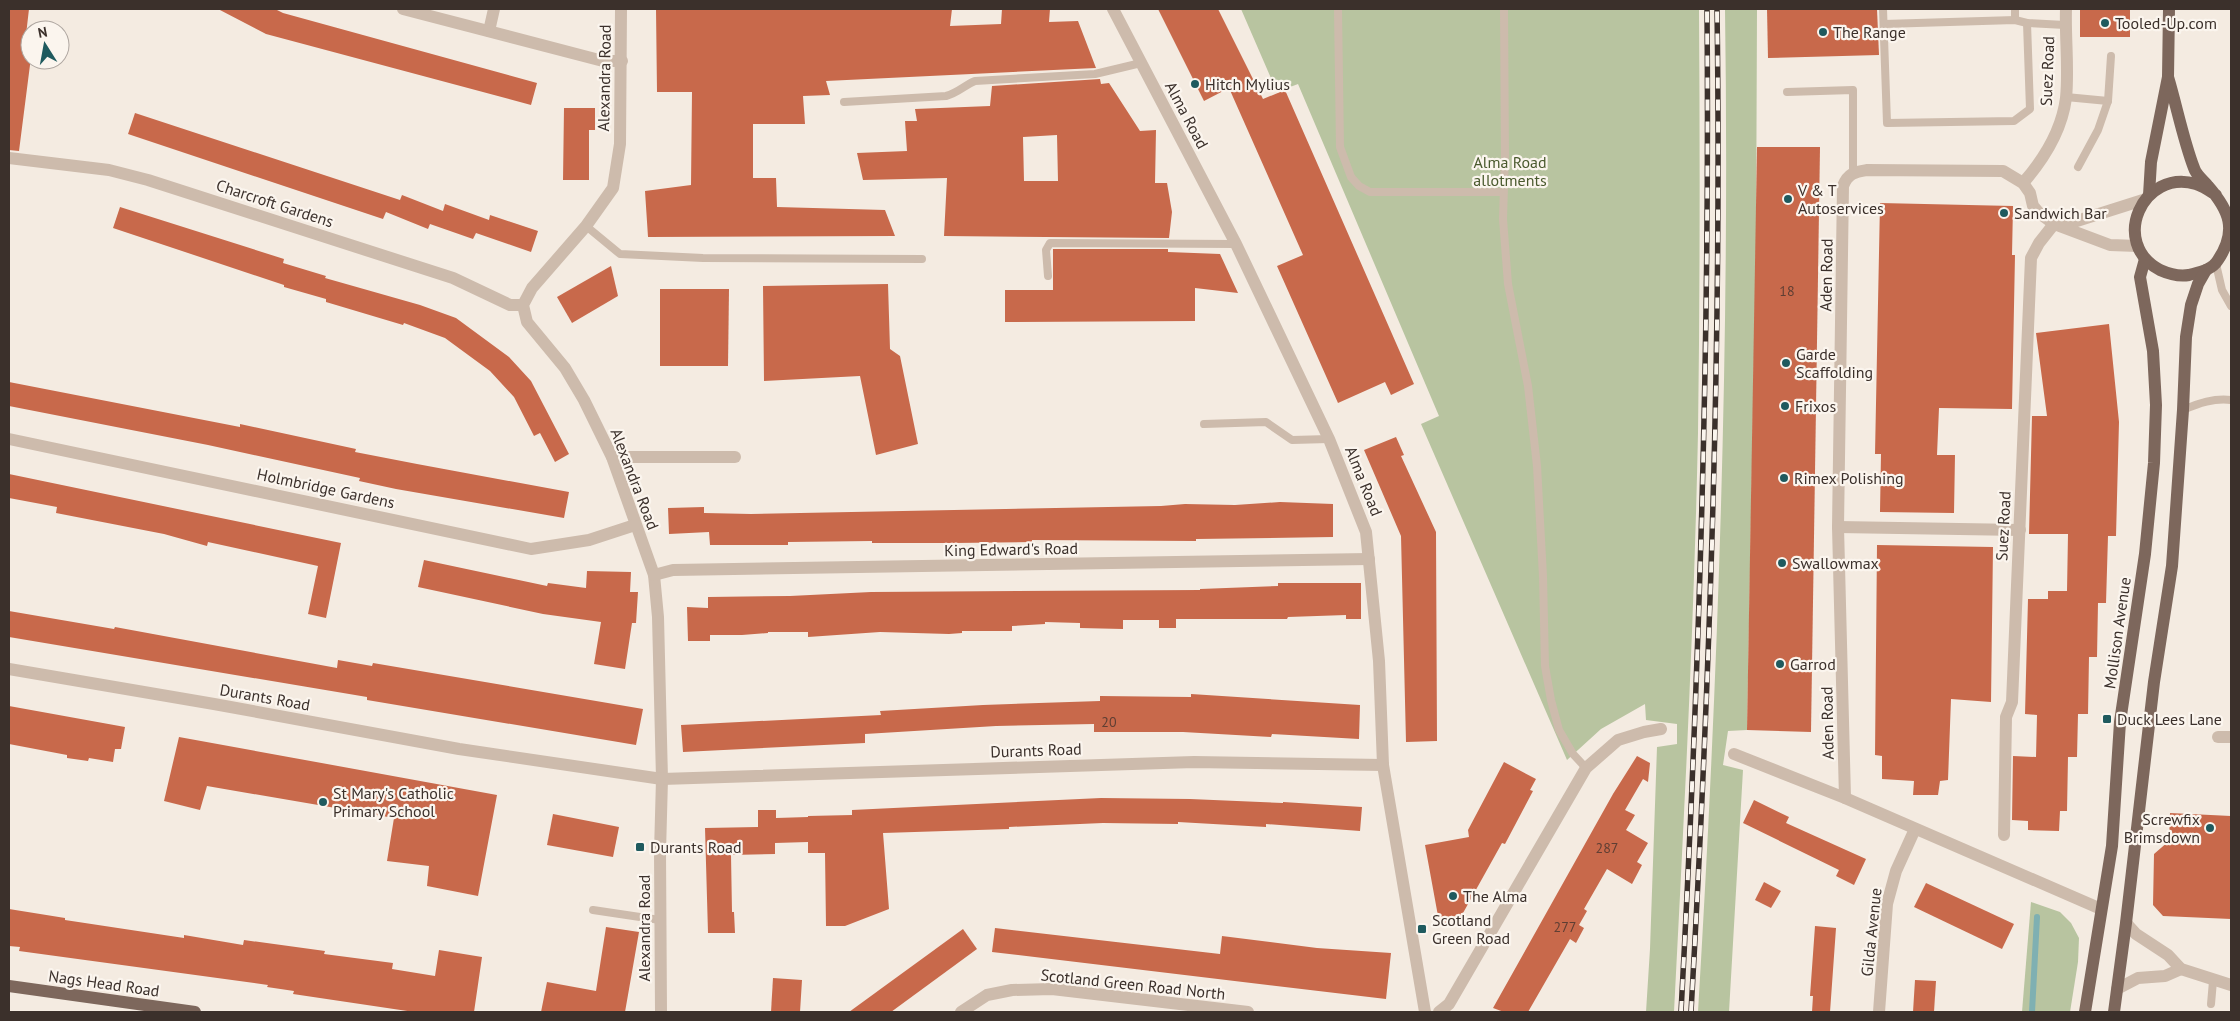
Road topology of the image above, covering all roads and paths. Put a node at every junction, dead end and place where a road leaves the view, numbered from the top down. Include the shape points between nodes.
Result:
1 (403, 9) edge
2 (494, 9) edge
3 (621, 9) edge
4 (1113, 9) edge
5 (1338, 9) edge
6 (1504, 9) edge
7 (1883, 9) edge
8 (2015, 9) edge
9 (2066, 9) edge
10 (2169, 9) edge
11 (2015, 20) junction
12 (2027, 23) junction
13 (1884, 24) junction
14 (2066, 25) junction
15 (490, 31) junction
16 (2111, 56) dead end
17 (622, 61) junction
18 (1141, 63) junction
19 (2168, 77) junction
20 (1787, 92) dead end
21 (2066, 97) junction
22 (844, 102) dead end
23 (2108, 102) junction
24 (9, 158) edge
25 (2078, 167) dead end
26 (1853, 172) junction
27 (2024, 183) junction
28 (1503, 192) junction
29 (2216, 195) junction
30 (2146, 198) junction
31 (2228, 208) edge
32 (2058, 225) junction
33 (586, 226) junction
34 (1236, 244) junction
35 (2138, 246) junction
36 (2228, 248) edge
37 (922, 259) dead end
38 (2145, 259) junction
39 (2211, 267) junction
40 (1048, 276) dead end
41 (523, 305) junction
42 (2231, 306) edge
43 (2231, 400) edge
44 (2183, 410) junction
45 (1204, 424) dead end
46 (9, 439) edge
47 (1329, 439) junction
48 (612, 457) junction
49 (735, 457) dead end
50 (635, 525) junction
51 (1838, 527) junction
52 (2020, 530) junction
53 (1369, 559) junction
54 (654, 575) junction
55 (9, 670) edge
56 (1661, 728) dead end
57 (2218, 736) dead end
58 (2231, 737) edge
59 (1734, 754) dead end
60 (1383, 765) junction
61 (1586, 768) junction
62 (662, 779) junction
63 (1845, 798) junction
64 (1915, 829) junction
65 (2004, 835) dead end
66 (2101, 909) junction
67 (593, 910) dead end
68 (660, 920) junction
69 (2126, 923) junction
70 (2181, 970) junction
71 (2213, 981) junction
72 (2231, 985) edge
73 (9, 986) edge
74 (2117, 989) junction
75 (2211, 1004) dead end
76 (195, 1012) edge
77 (661, 1012) edge
78 (961, 1012) edge
79 (1248, 1012) edge
80 (1425, 1012) edge
81 (1439, 1012) edge
82 (1880, 1012) edge
83 (2085, 1012) edge
84 (2114, 1012) edge

1 - 15 street
2 - 15 street
3 - 17 street, Alexandra Road
4 - 18 street, Alma Road
5 - 28 lane via 1340,147 1351,177 1359,186 1370,192
6 - 28 lane
7 - 13 lane
8 - 11 lane
9 - 14 street, Suez Road
10 - 19 main road
11 - 12 lane
11 - 13 lane
12 - 13 lane via 2030,109 2014,121 1887,123
12 - 14 lane
14 - 21 street, Suez Road
15 - 17 street via 603,61
16 - 23 lane
17 - 33 street, Alexandra Road via 620,144 612,188
18 - 22 lane via 1095,74 976,81 956,94 946,96
18 - 34 street, Alma Road
19 - 29 main road via 2194,171
19 - 30 main road
20 - 26 lane via 1853,90
21 - 23 lane
21 - 27 street, Suez Road via 2042,160
23 - 25 lane via 2098,130
24 - 41 street, Charcroft Gardens via 109,170 148,180 453,278 510,306
26 - 27 street via 2003,171
26 - 51 street, Aden Road via 1843,186
27 - 32 street via 2038,213
28 - 61 lane via 1508,284 1528,386 1537,466 1545,666 1559,730
29 - 30 main road via 2198,184 2182,181 2162,186
29 - 31 main road
30 - 32 street
30 - 35 main road via 2134,233
31 - 36 main road
32 - 35 street via 2110,245
32 - 52 street, Suez Road via 2042,239 2031,258
33 - 37 lane via 620,254 703,258
33 - 41 street, Alexandra Road via 532,288
34 - 40 lane via 1050,244 1046,250
34 - 47 street, Alma Road
35 - 38 main road
36 - 39 main road
38 - 39 main road via 2168,274 2185,276
38 - 66 main road, Mollison Avenue via 2140,277 2153,359 2156,405 2154,464 2145,554 2120,722 2112,846
39 - 42 lane
39 - 44 main road via 2198,284 2193,298 2186,336
41 - 48 street, Alexandra Road via 527,322 565,368
43 - 44 lane via 2199,403
44 - 69 main road via 2172,566 2154,682
45 - 47 lane via 1266,422 1292,440
46 - 50 street, Holmbridge Gardens via 531,549 589,540
47 - 53 street, Alma Road via 1366,532
48 - 49 street
48 - 50 street, Alexandra Road
50 - 54 street, Alexandra Road
51 - 52 street
51 - 63 street, Aden Road
52 - 65 street, Suez Road via 2012,702 2006,717
53 - 54 street, King Edward's Road via 674,570
53 - 60 street, Alma Road via 1380,661
54 - 62 street, Alexandra Road
55 - 62 street, Durants Road via 459,749
56 - 61 street via 1618,740
57 - 58 street
59 - 63 street
60 - 62 street, Durants Road via 1194,762
60 - 80 street, Alma Road
61 - 81 street via 1449,1004
62 - 68 street, Alexandra Road
63 - 64 street
64 - 66 street
64 - 82 street, Gilda Avenue via 1896,871 1887,904
66 - 83 main road, Mollison Avenue
67 - 68 lane
68 - 77 street, Alexandra Road
69 - 70 street via 2136,934 2168,955
69 - 74 main road
70 - 71 street
70 - 74 street via 2165,976 2138,978
71 - 72 street
71 - 75 lane
73 - 76 main road, Nags Head Road
74 - 84 main road
78 - 79 street, Scotland Green Road North via 986,995 1032,989

